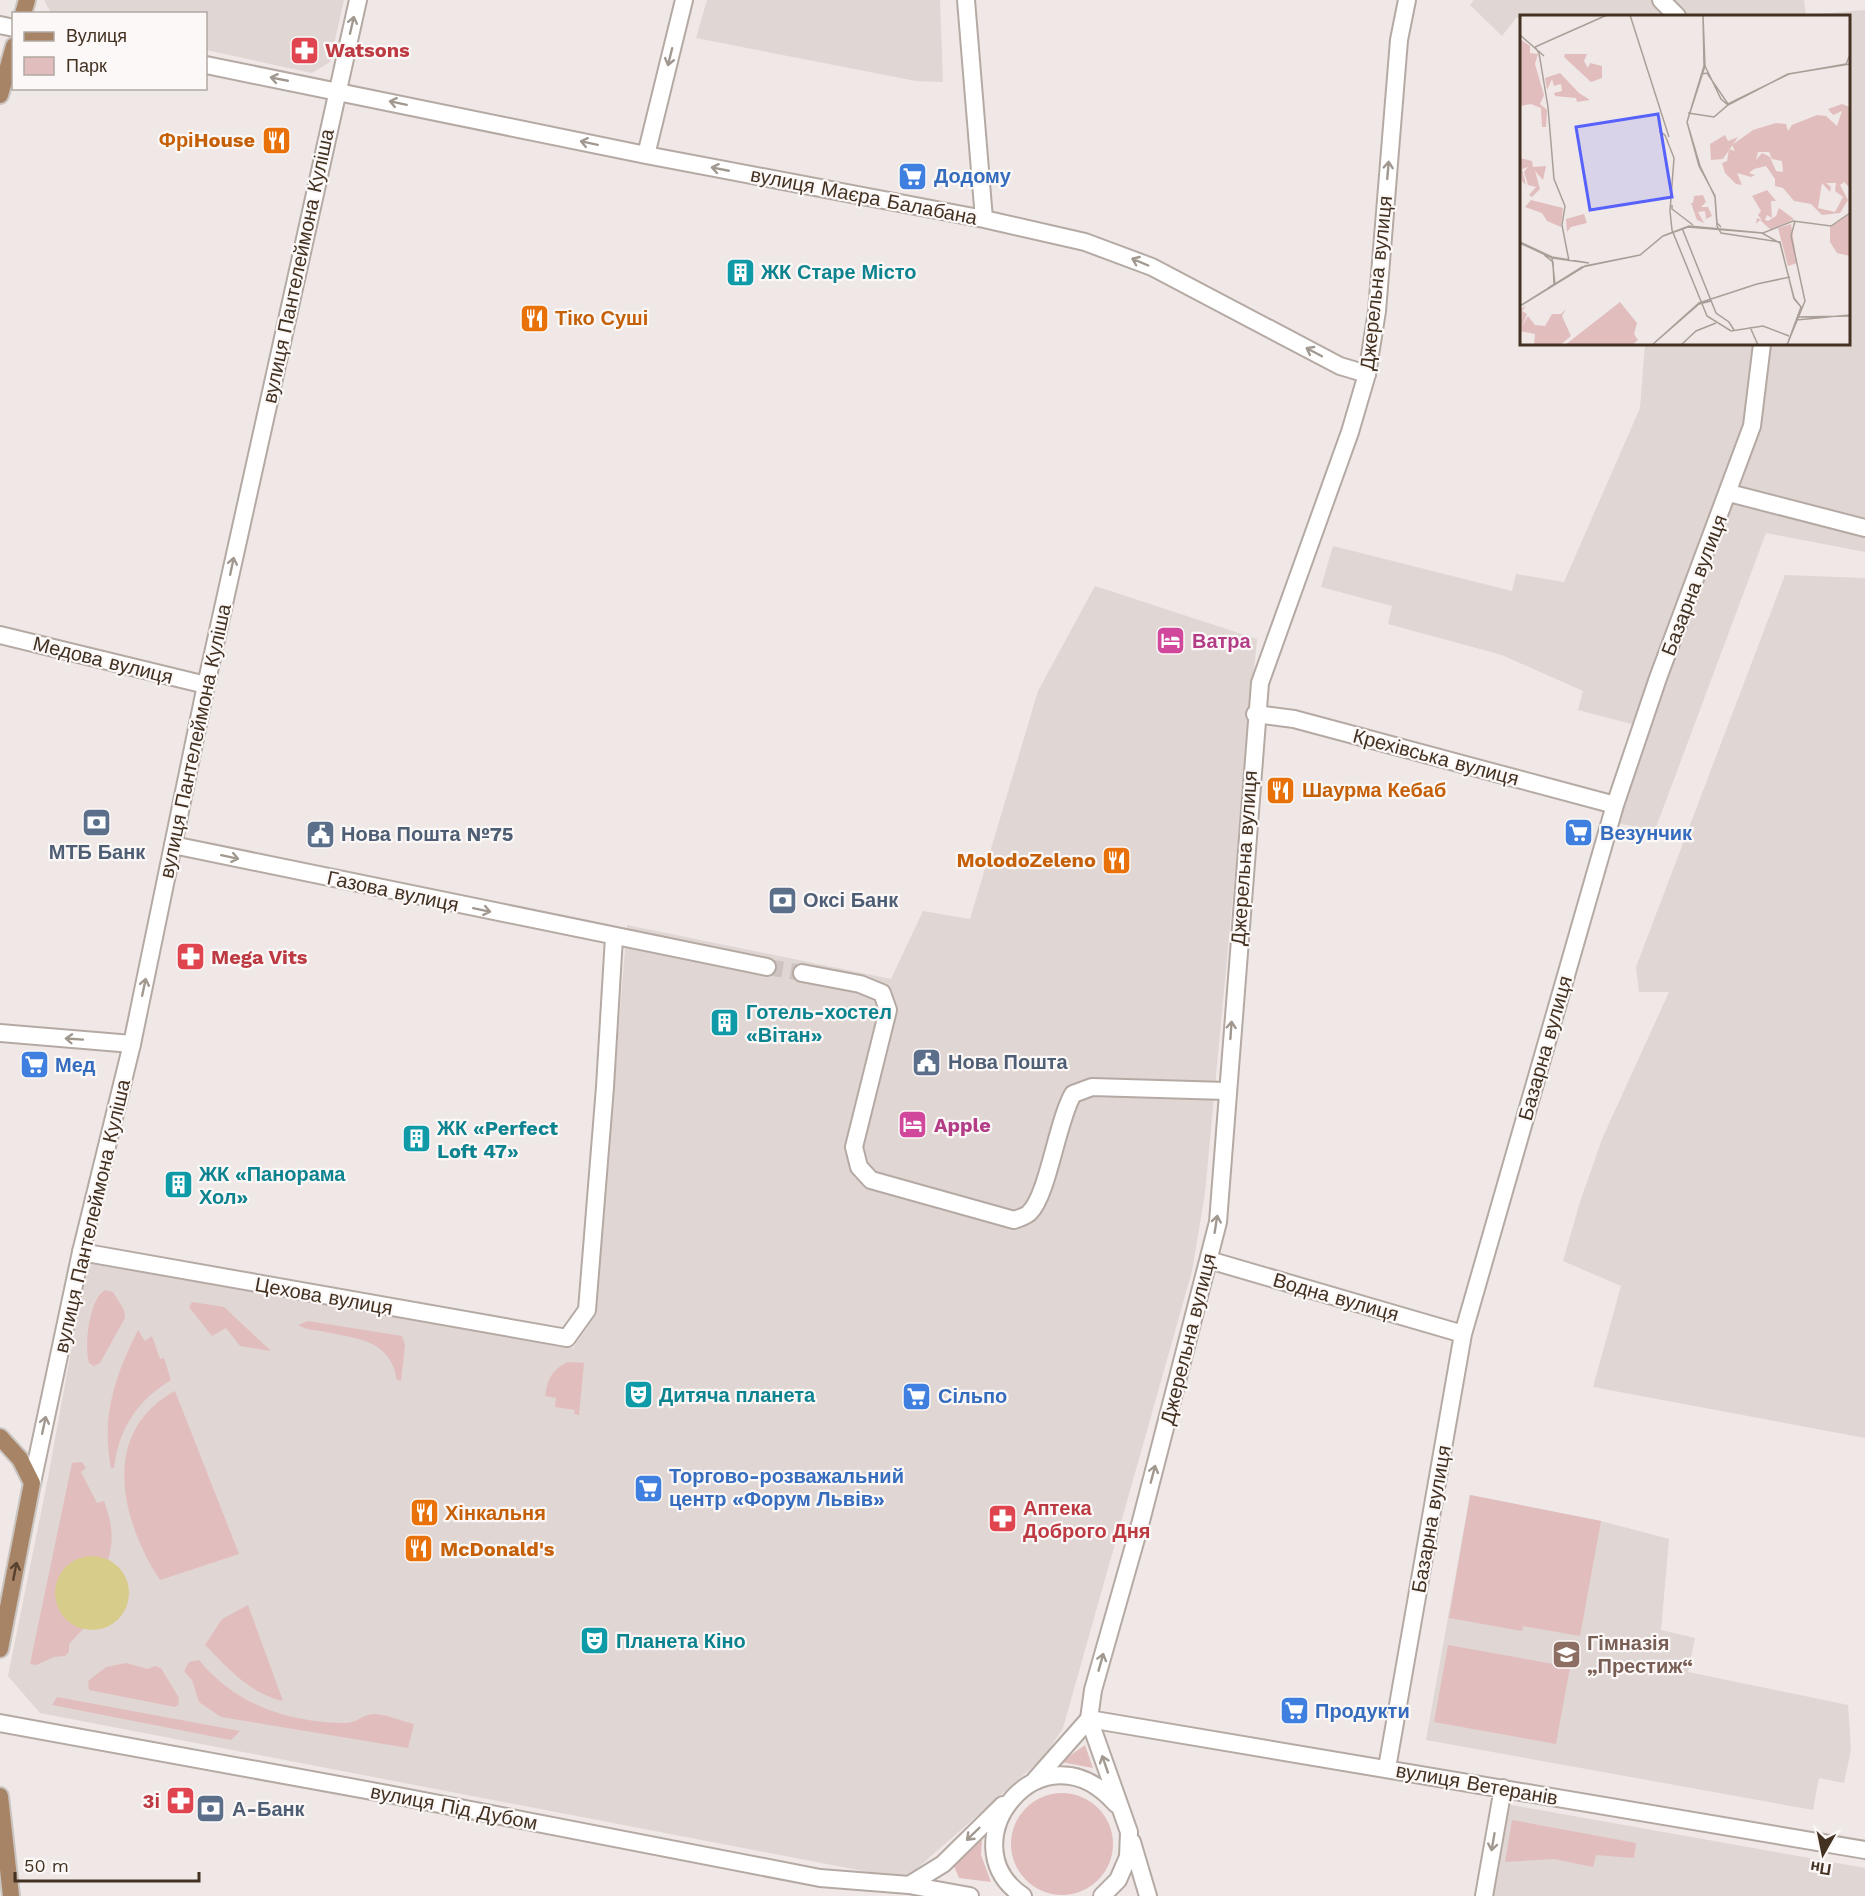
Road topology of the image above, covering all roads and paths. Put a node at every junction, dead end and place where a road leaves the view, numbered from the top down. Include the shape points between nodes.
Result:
1 (358, 0) edge
2 (684, 0) edge
3 (966, 0) edge
4 (1407, 0) edge
5 (1661, 0) edge
6 (1676, 15) edge
7 (12, 52) edge
8 (207, 65) edge
9 (336, 91) junction
10 (0, 94) edge
11 (646, 155) junction
12 (984, 219) junction
13 (1762, 345) edge
14 (1367, 374) junction
15 (1729, 493) junction
16 (1865, 528) edge
17 (0, 635) edge
18 (206, 685) junction
19 (1256, 714) junction
20 (1615, 805) junction
21 (173, 845) junction
22 (614, 937) junction
23 (767, 967) tunnel mouth
24 (802, 973) tunnel mouth
25 (0, 1034) edge
26 (132, 1044) junction
27 (1226, 1091) junction
28 (81, 1252) junction
29 (1209, 1260) junction
30 (1463, 1335) junction
31 (0, 1437) edge
32 (32, 1483) junction
33 (0, 1649) edge
34 (1089, 1719) junction
35 (0, 1723) edge
36 (1387, 1768) junction
37 (1035, 1780) junction
38 (1503, 1788) junction
39 (1015, 1794) junction
40 (0, 1796) edge
41 (1120, 1809) junction
42 (1129, 1832) junction
43 (1865, 1850) edge
44 (909, 1885) junction
45 (11, 1896) edge
46 (970, 1896) edge
47 (1023, 1896) edge
48 (1102, 1896) edge
49 (1148, 1896) edge
50 (1484, 1896) edge

9 -> 1 street, вулиця Пантелеймона Куліша
2 -> 11 street
3 - 12 street
14 -> 4 street, Джерельна вулиця via 1377,311 1399,40
5 - 6 street
7 - 10 main road
9 -> 8 street, вулиця Маєра Балабана
11 -> 9 street, вулиця Маєра Балабана
18 -> 9 street, вулиця Пантелеймона Куліша
12 -> 11 street, вулиця Маєра Балабана
14 -> 12 street, вулиця Маєра Балабана via 1341,366 1162,272 1108,249
13 - 15 street, Базарна вулиця via 1752,426
14 - 19 street, Джерельна вулиця via 1260,683
15 - 16 street
15 - 20 street, Базарна вулиця via 1658,678
17 - 18 street, Медова вулиця
18 - 21 street, вулиця Пантелеймона Куліша
19 - 20 street, Крехівська вулиця via 1294,719
27 -> 19 street, Джерельна вулиця
20 - 30 street, Базарна вулиця
21 -> 22 street, Газова вулиця
26 -> 21 street, вулиця Пантелеймона Куліша
22 - 23 street, Газова вулиця
22 - 28 street, Цехова вулиця via 587,1310 567,1338
24 - 27 street via 860,984 882,993 888,1010 854,1147 859,1167 871,1180 1014,1220 1030,1214 1038,1199 1064,1109 1073,1094 1092,1087
26 -> 25 street
26 - 28 street, вулиця Пантелеймона Куліша
29 -> 27 street, Джерельна вулиця via 1218,1222
32 -> 28 street, вулиця Пантелеймона Куліша
29 - 30 street, Водна вулиця
34 -> 29 street, Джерельна вулиця via 1093,1690
30 - 36 street, Базарна вулиця
31 - 32 main road via 20,1458
33 -> 32 main road
34 - 36 street, вулиця Ветеранів
34 - 37 street
41 -> 34 street, Джерельна вулиця
35 - 44 street, вулиця Під Дубом via 377,1791 820,1878
36 - 38 street, вулиця Ветеранів
37 - 39 street
37 - 41 street via 1059,1775 1083,1778 1105,1790
38 - 43 street, вулиця Ветеранів
38 -> 50 street
39 -> 44 street via 943,1863
39 - 47 street via 999,1816 994,1842 999,1868
40 - 45 main road
41 - 42 street, Джерельна вулиця
42 - 48 street via 1128,1857 1118,1880
42 - 49 street
44 - 46 street, вулиця Під Дубом

